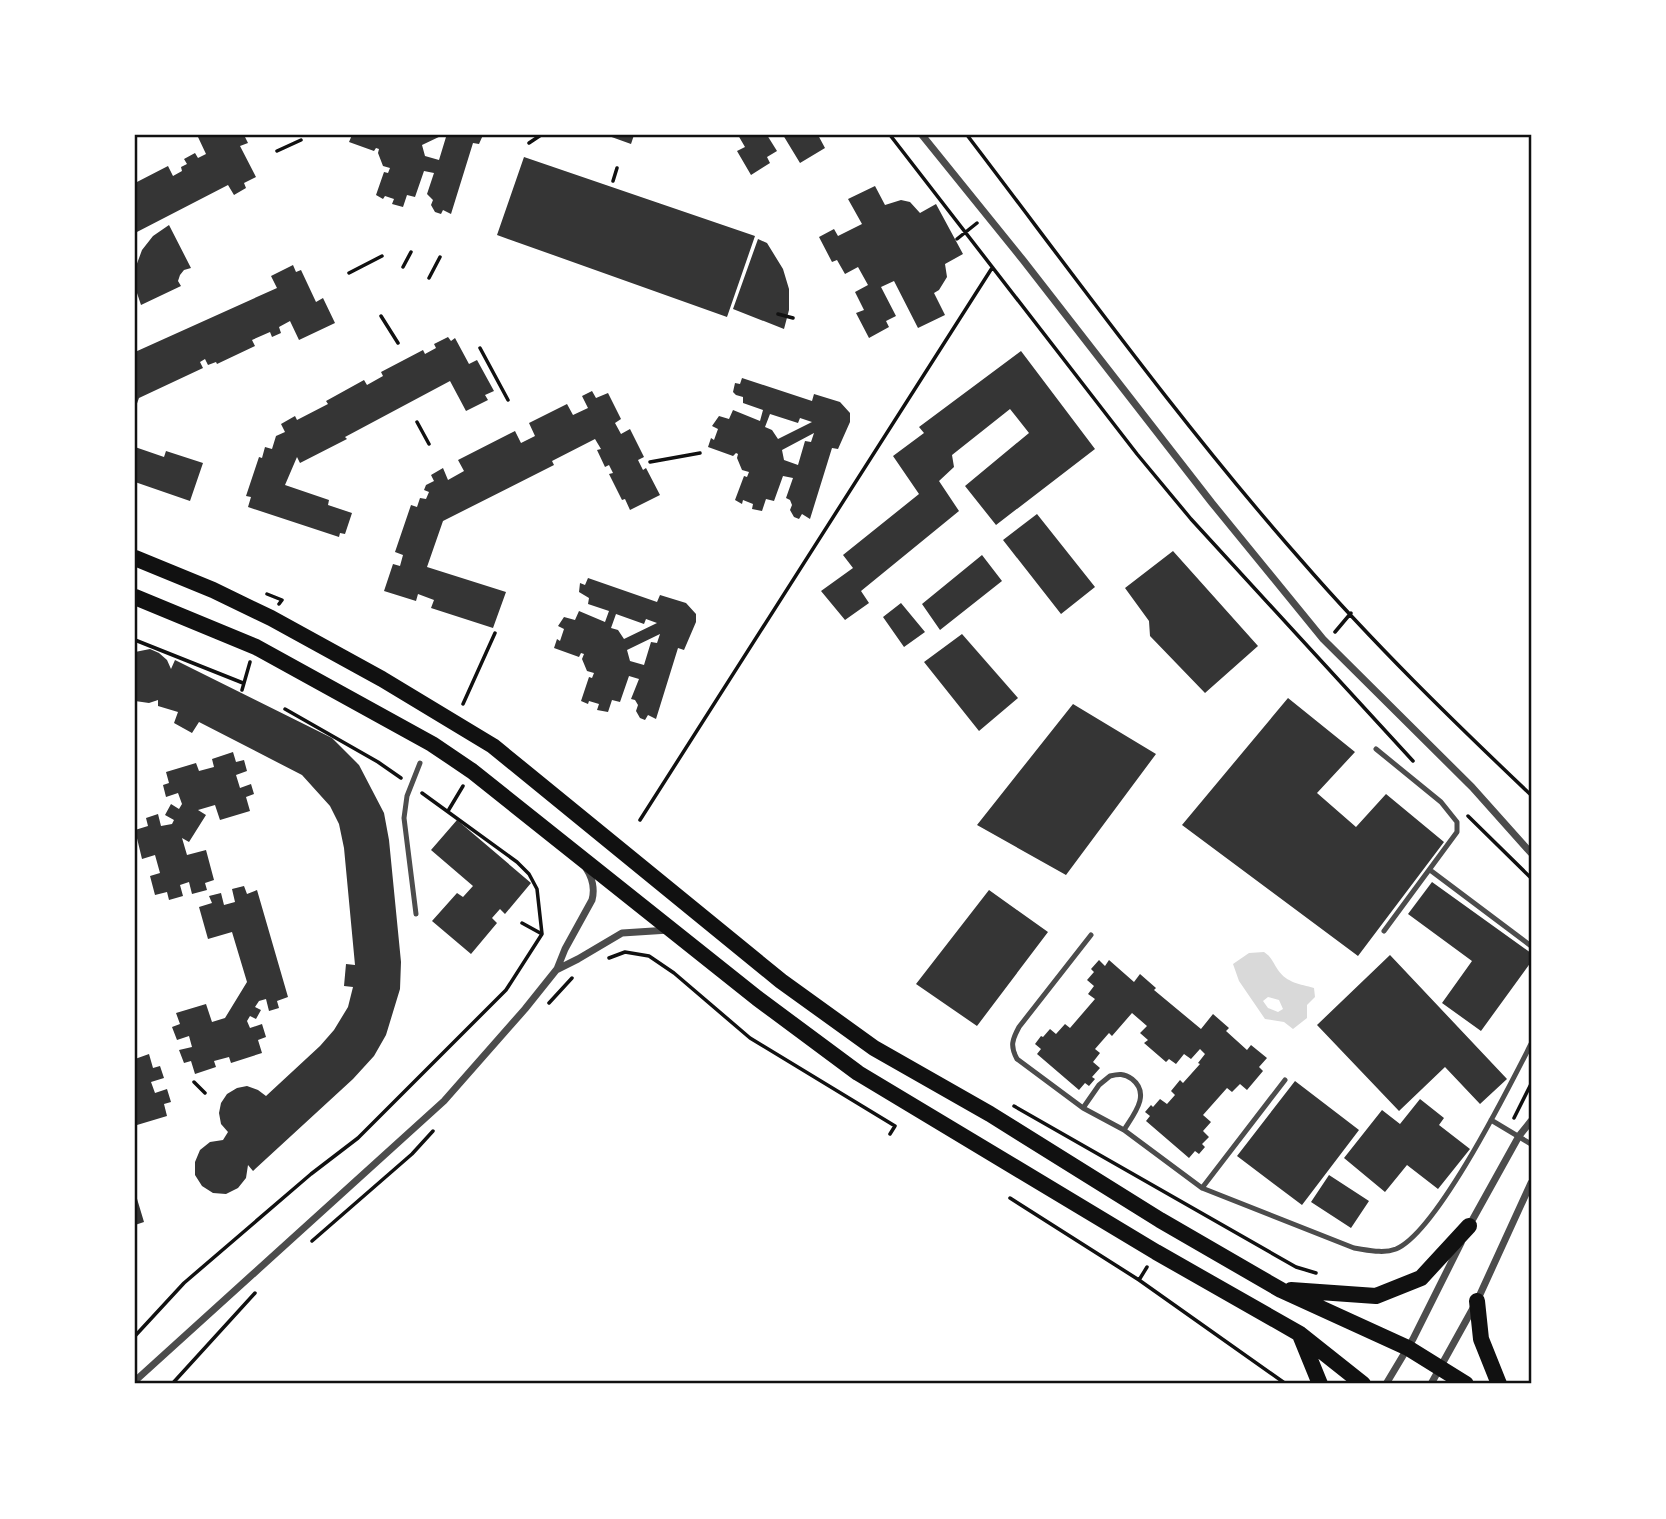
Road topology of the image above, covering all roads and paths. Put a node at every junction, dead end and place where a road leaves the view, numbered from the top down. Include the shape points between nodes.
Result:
1 (541, 135) edge
2 (890, 135) edge
3 (922, 135) edge
4 (967, 135) edge
5 (301, 139) dead end
6 (528, 143) dead end
7 (277, 151) dead end
8 (617, 168) dead end
9 (612, 181) dead end
10 (965, 232) junction
11 (957, 239) dead end
12 (411, 252) dead end
13 (382, 256) dead end
14 (440, 257) dead end
15 (403, 267) dead end
16 (992, 268) junction
17 (349, 273) dead end
18 (429, 278) dead end
19 (778, 314) dead end
20 (381, 316) dead end
21 (793, 318) dead end
22 (398, 343) dead end
23 (480, 348) dead end
24 (508, 400) dead end
25 (417, 422) dead end
26 (429, 444) dead end
27 (700, 453) dead end
28 (650, 462) dead end
29 (135, 558) edge
30 (135, 597) edge
31 (495, 633) dead end
32 (135, 640) edge
33 (256, 647) junction
34 (243, 683) junction
35 (242, 691) dead end
36 (463, 704) dead end
37 (285, 709) dead end
38 (1376, 749) dead end
39 (1415, 763) dead end
40 (420, 764) dead end
41 (472, 771) junction
42 (410, 784) dead end
43 (420, 791) dead end
44 (1531, 795) edge
45 (448, 811) junction
46 (1463, 811) dead end
47 (640, 820) dead end
48 (1531, 853) edge
49 (581, 858) junction
50 (1430, 870) junction
51 (1531, 878) edge
52 (416, 914) dead end
53 (522, 923) dead end
54 (673, 930) junction
55 (1384, 931) dead end
56 (542, 934) junction
57 (1091, 935) dead end
58 (1531, 946) edge
59 (599, 961) dead end
60 (557, 969) junction
61 (1531, 1044) edge
62 (1285, 1080) dead end
63 (194, 1082) dead end
64 (1531, 1084) edge
65 (205, 1093) dead end
66 (1006, 1101) dead end
67 (1083, 1108) junction
68 (1491, 1120) junction
69 (1531, 1121) edge
70 (1508, 1129) junction
71 (1124, 1130) junction
72 (890, 1134) dead end
73 (1519, 1136) junction
74 (1531, 1144) edge
75 (1531, 1183) edge
76 (1202, 1188) junction
77 (1010, 1198) dead end
78 (1469, 1226) junction
79 (1319, 1273) dead end
80 (1281, 1290) junction
81 (1477, 1301) junction
82 (1300, 1334) junction
83 (135, 1336) edge
84 (1408, 1348) junction
85 (1441, 1368) junction
86 (135, 1381) edge
87 (1286, 1384) edge
88 (1320, 1384) edge
89 (1363, 1384) edge
90 (1385, 1384) edge
91 (1431, 1384) edge
92 (1466, 1384) edge
93 (1499, 1384) edge

1 - 6 path
2 - 10 path
3 - 48 street via 1323,639 1472,787
4 - 44 path via 1181,415 1301,561 1449,717
5 - 7 path
8 - 9 path
10 - 11 path
10 - 16 path
12 - 15 path
13 - 17 path
14 - 18 path
16 - 39 path via 1191,519
16 - 47 path
19 - 21 path
20 - 22 path
23 - 24 path
25 - 26 path
27 - 28 path
29 - 80 main road via 271,618 493,746 751,957 874,1048
30 - 33 main road
31 - 36 path
32 - 34 path
33 - 34 path
33 - 41 main road via 432,744
34 - 35 path
37 - 42 path
38 - 50 lane via 1441,802 1457,822 1457,832
40 - 52 lane via 404,818
41 - 45 path
41 - 49 main road
43 - 45 path
45 - 56 path via 529,874 537,889
46 - 51 path
49 - 54 main road
49 - 60 street via 594,893
50 - 55 lane
50 - 58 lane
53 - 56 path
54 - 60 street via 622,933
54 - 82 main road via 858,1073
56 - 83 path via 506,990 358,1138 184,1283
57 - 67 lane via 1012,1040 1017,1059
59 - 72 path via 625,952 649,956 750,1038 895,1126
60 - 86 street via 444,1101
61 - 68 lane
62 - 76 lane
63 - 65 path
64 - 70 path
66 - 79 path via 1296,1267
67 - 71 lane
67 - 71 lane via 1110,1076 1127,1075 1141,1092
68 - 70 lane
68 - 76 lane via 1436,1210 1410,1241 1395,1250 1354,1248
69 - 73 street
70 - 73 lane
71 - 76 lane
73 - 74 lane
73 - 78 street
75 - 81 street
77 - 87 path via 1139,1280
78 - 80 main road via 1421,1278 1376,1296
78 - 84 street
80 - 84 main road
81 - 85 street
81 - 93 main road via 1481,1339
82 - 88 main road
82 - 89 main road
84 - 85 main road
84 - 90 street
85 - 91 street
85 - 92 main road

